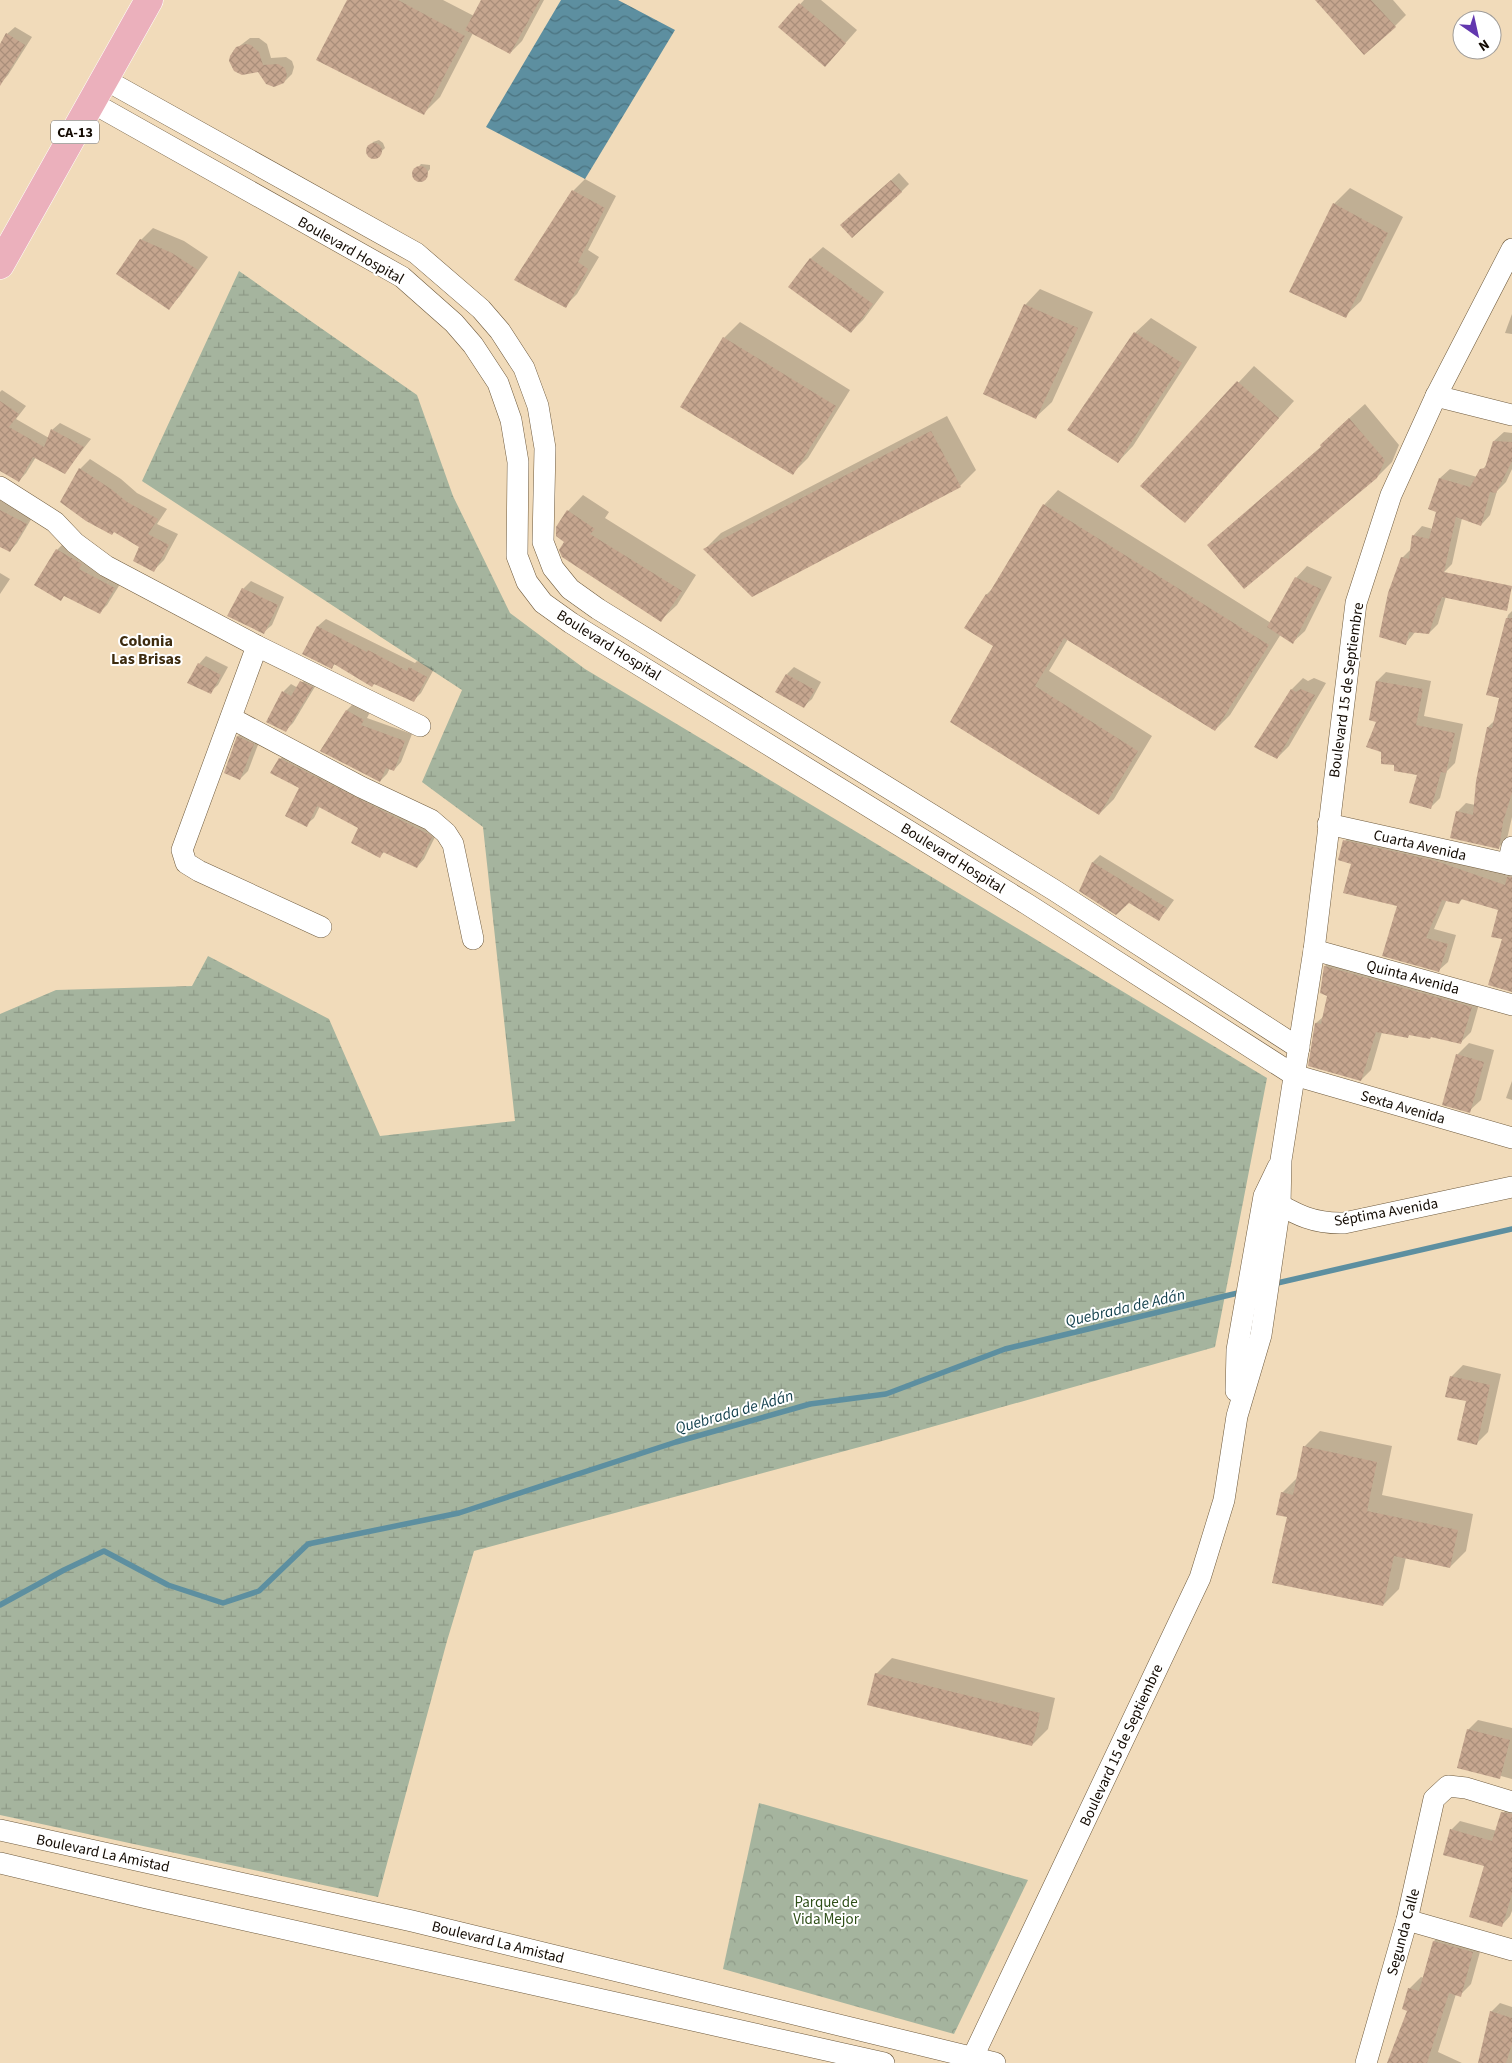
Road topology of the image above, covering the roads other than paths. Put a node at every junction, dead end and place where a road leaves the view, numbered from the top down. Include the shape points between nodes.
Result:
1 (149, 0) edge
2 (104, 79) junction
3 (91, 102) junction
4 (1511, 253) edge
5 (0, 265) edge
6 (1436, 396) junction
7 (1512, 415) edge
8 (0, 487) edge
9 (257, 646) junction
10 (231, 718) junction
11 (420, 726) dead end
12 (1328, 824) junction
13 (1511, 859) edge
14 (322, 927) dead end
15 (473, 939) dead end
16 (1314, 950) junction
17 (1512, 1005) edge
18 (1298, 1048) junction
19 (1294, 1075) junction
20 (1512, 1138) edge
21 (1512, 1187) edge
22 (1272, 1201) junction
23 (1237, 1416) junction
24 (1512, 1802) edge
25 (0, 1830) edge
26 (0, 1863) edge
27 (1407, 1920) junction
28 (1512, 1950) edge
29 (971, 2060) edge
30 (884, 2063) edge
31 (995, 2063) edge
32 (1366, 2063) edge

1 - 2 main road, CA-13
2 - 3 main road, CA-13
2 - 18 street, Boulevard Hospital via 416,253 481,309 524,368 538,406 545,448 543,542 553,568 570,589 1054,890
3 - 5 main road, CA-13
3 - 19 street, Boulevard Hospital via 402,277 454,323 498,383 512,420 518,462 517,556 527,582 543,603 1027,904
4 - 6 street, Boulevard 15 de Septiembre
6 - 7 street
6 - 12 street, Boulevard 15 de Septiembre via 1391,495 1356,603
8 - 9 street via 55,522 75,543 106,566
9 - 10 street
9 - 11 street
10 - 14 street via 187,833 182,850 186,863
10 - 15 street via 431,820 446,833 453,844
12 - 13 street, Cuarta Avenida
12 - 16 street, Boulevard 15 de Septiembre
16 - 17 street, Quinta Avenida
16 - 18 street, Boulevard 15 de Septiembre
18 - 19 street, Boulevard 15 de Septiembre
19 - 20 street, Sexta Avenida
19 - 22 street, Boulevard 15 de Septiembre
21 - 22 street, Séptima Avenida via 1344,1223 1311,1220
22 - 23 street, Boulevard 15 de Septiembre via 1237,1350
22 - 23 street, Boulevard 15 de Septiembre via 1272,1254 1261,1335
23 - 29 street, Boulevard 15 de Septiembre via 1224,1500 1200,1578
24 - 27 street, Segunda Calle via 1448,1786 1434,1799
25 - 29 street, Boulevard La Amistad via 412,1921
26 - 30 street
27 - 28 street
27 - 32 street, Segunda Calle
29 - 31 street, Boulevard La Amistad

